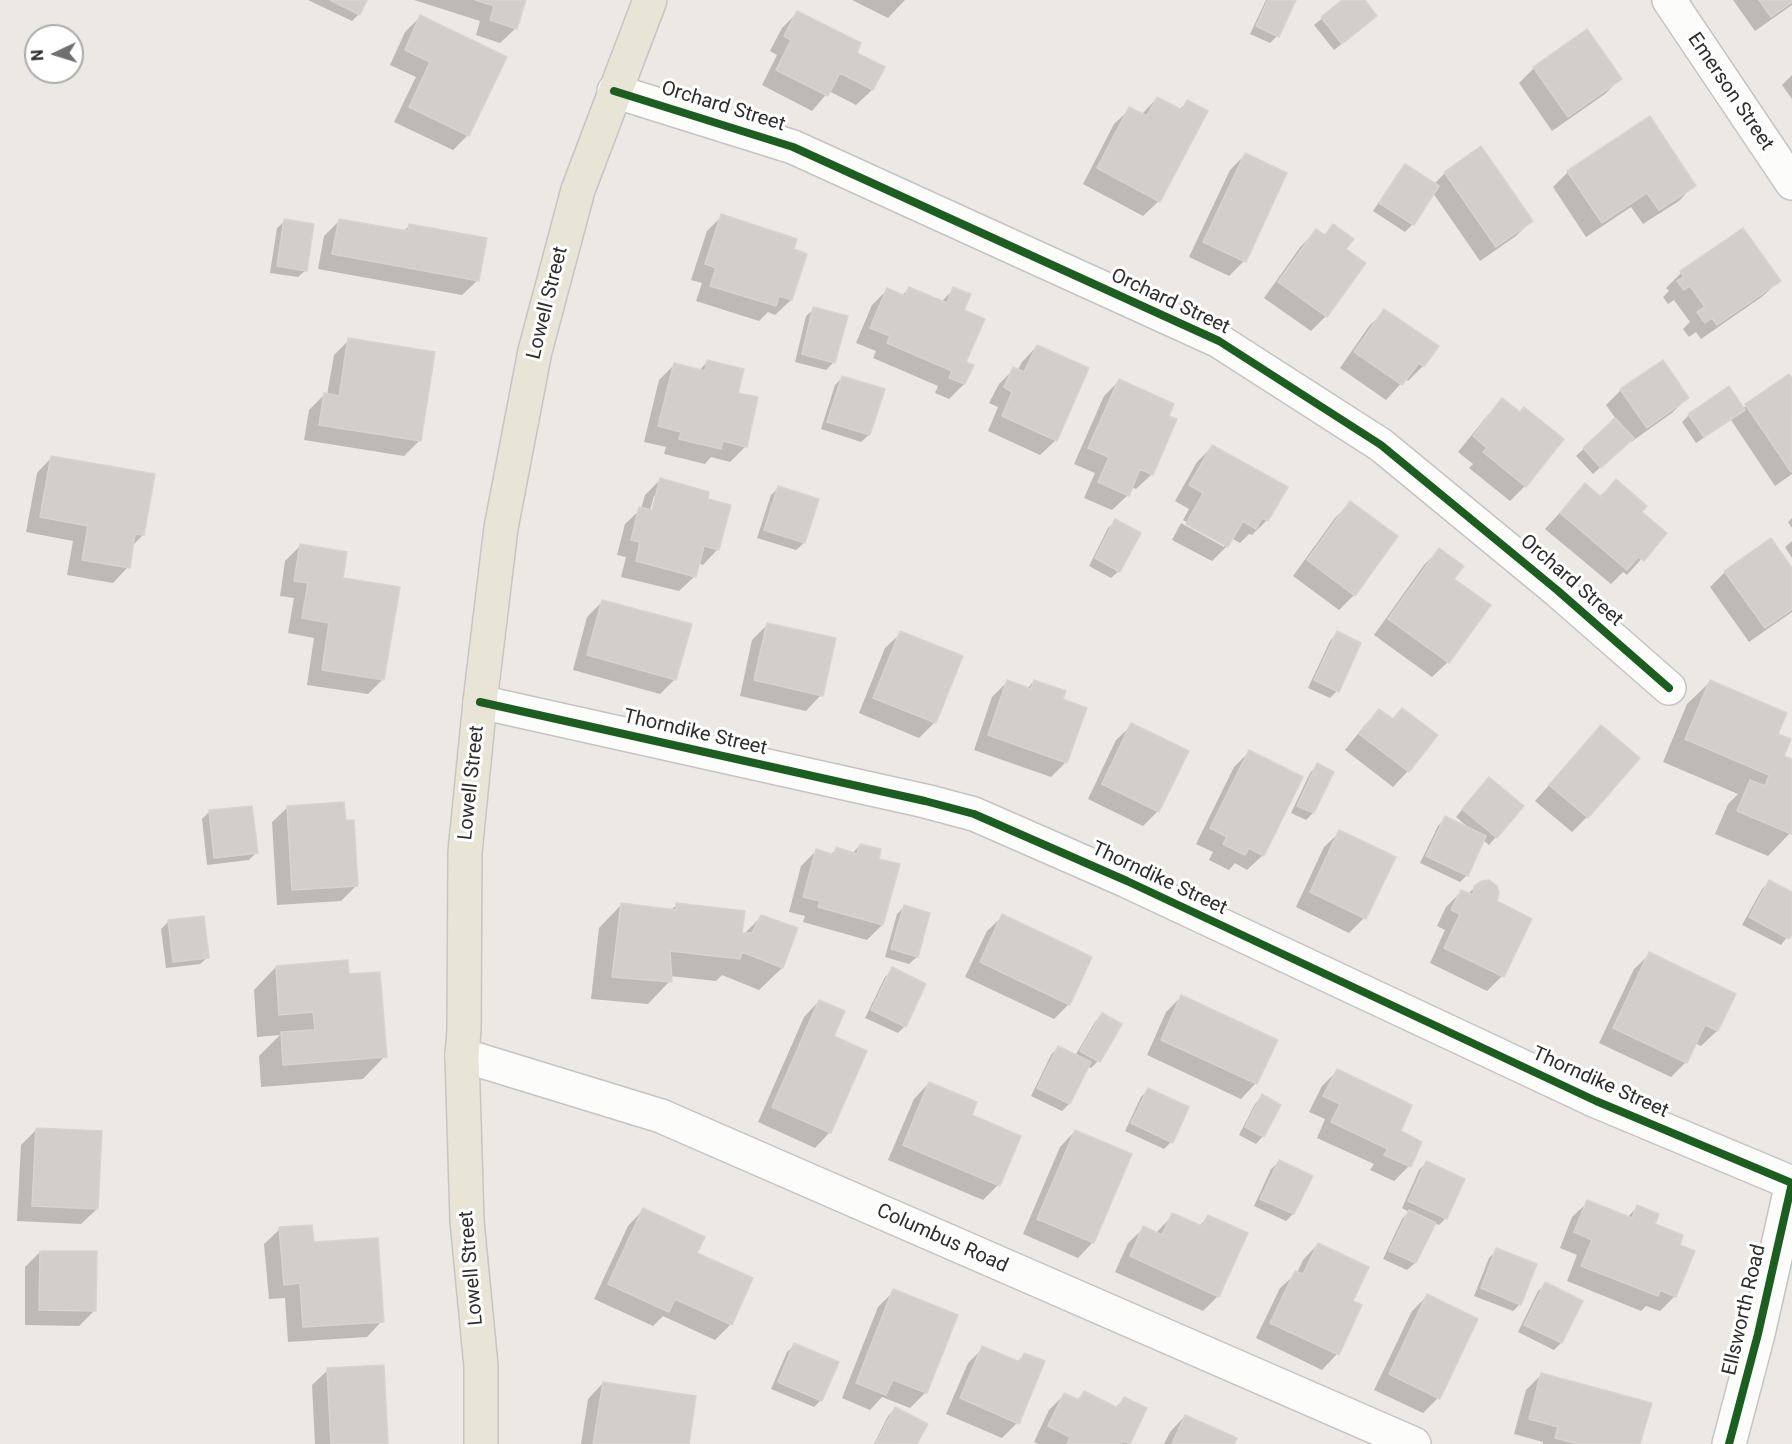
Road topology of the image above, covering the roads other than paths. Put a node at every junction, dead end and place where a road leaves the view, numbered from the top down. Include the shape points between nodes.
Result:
1 (650, 0) edge
2 (1669, 0) edge
3 (614, 91) junction
4 (1792, 183) edge
5 (1669, 688) dead end
6 (480, 702) junction
7 (462, 1055) junction
8 (1792, 1184) edge
9 (481, 1444) edge
10 (1414, 1444) edge
11 (1729, 1444) edge

1 - 3 main road, Lowell Street
2 - 4 street, Emerson Street
3 - 5 street, Orchard Street via 793,147 1219,341 1381,445
3 - 6 main road, Lowell Street via 578,190 535,351 501,528
6 - 7 main road, Lowell Street via 465,852
6 - 8 street, Thorndike Street via 974,814 1596,1101
7 - 9 main road, Lowell Street via 467,1221 481,1366
7 - 10 street, Columbus Road via 661,1116
8 - 11 street, Ellsworth Road

